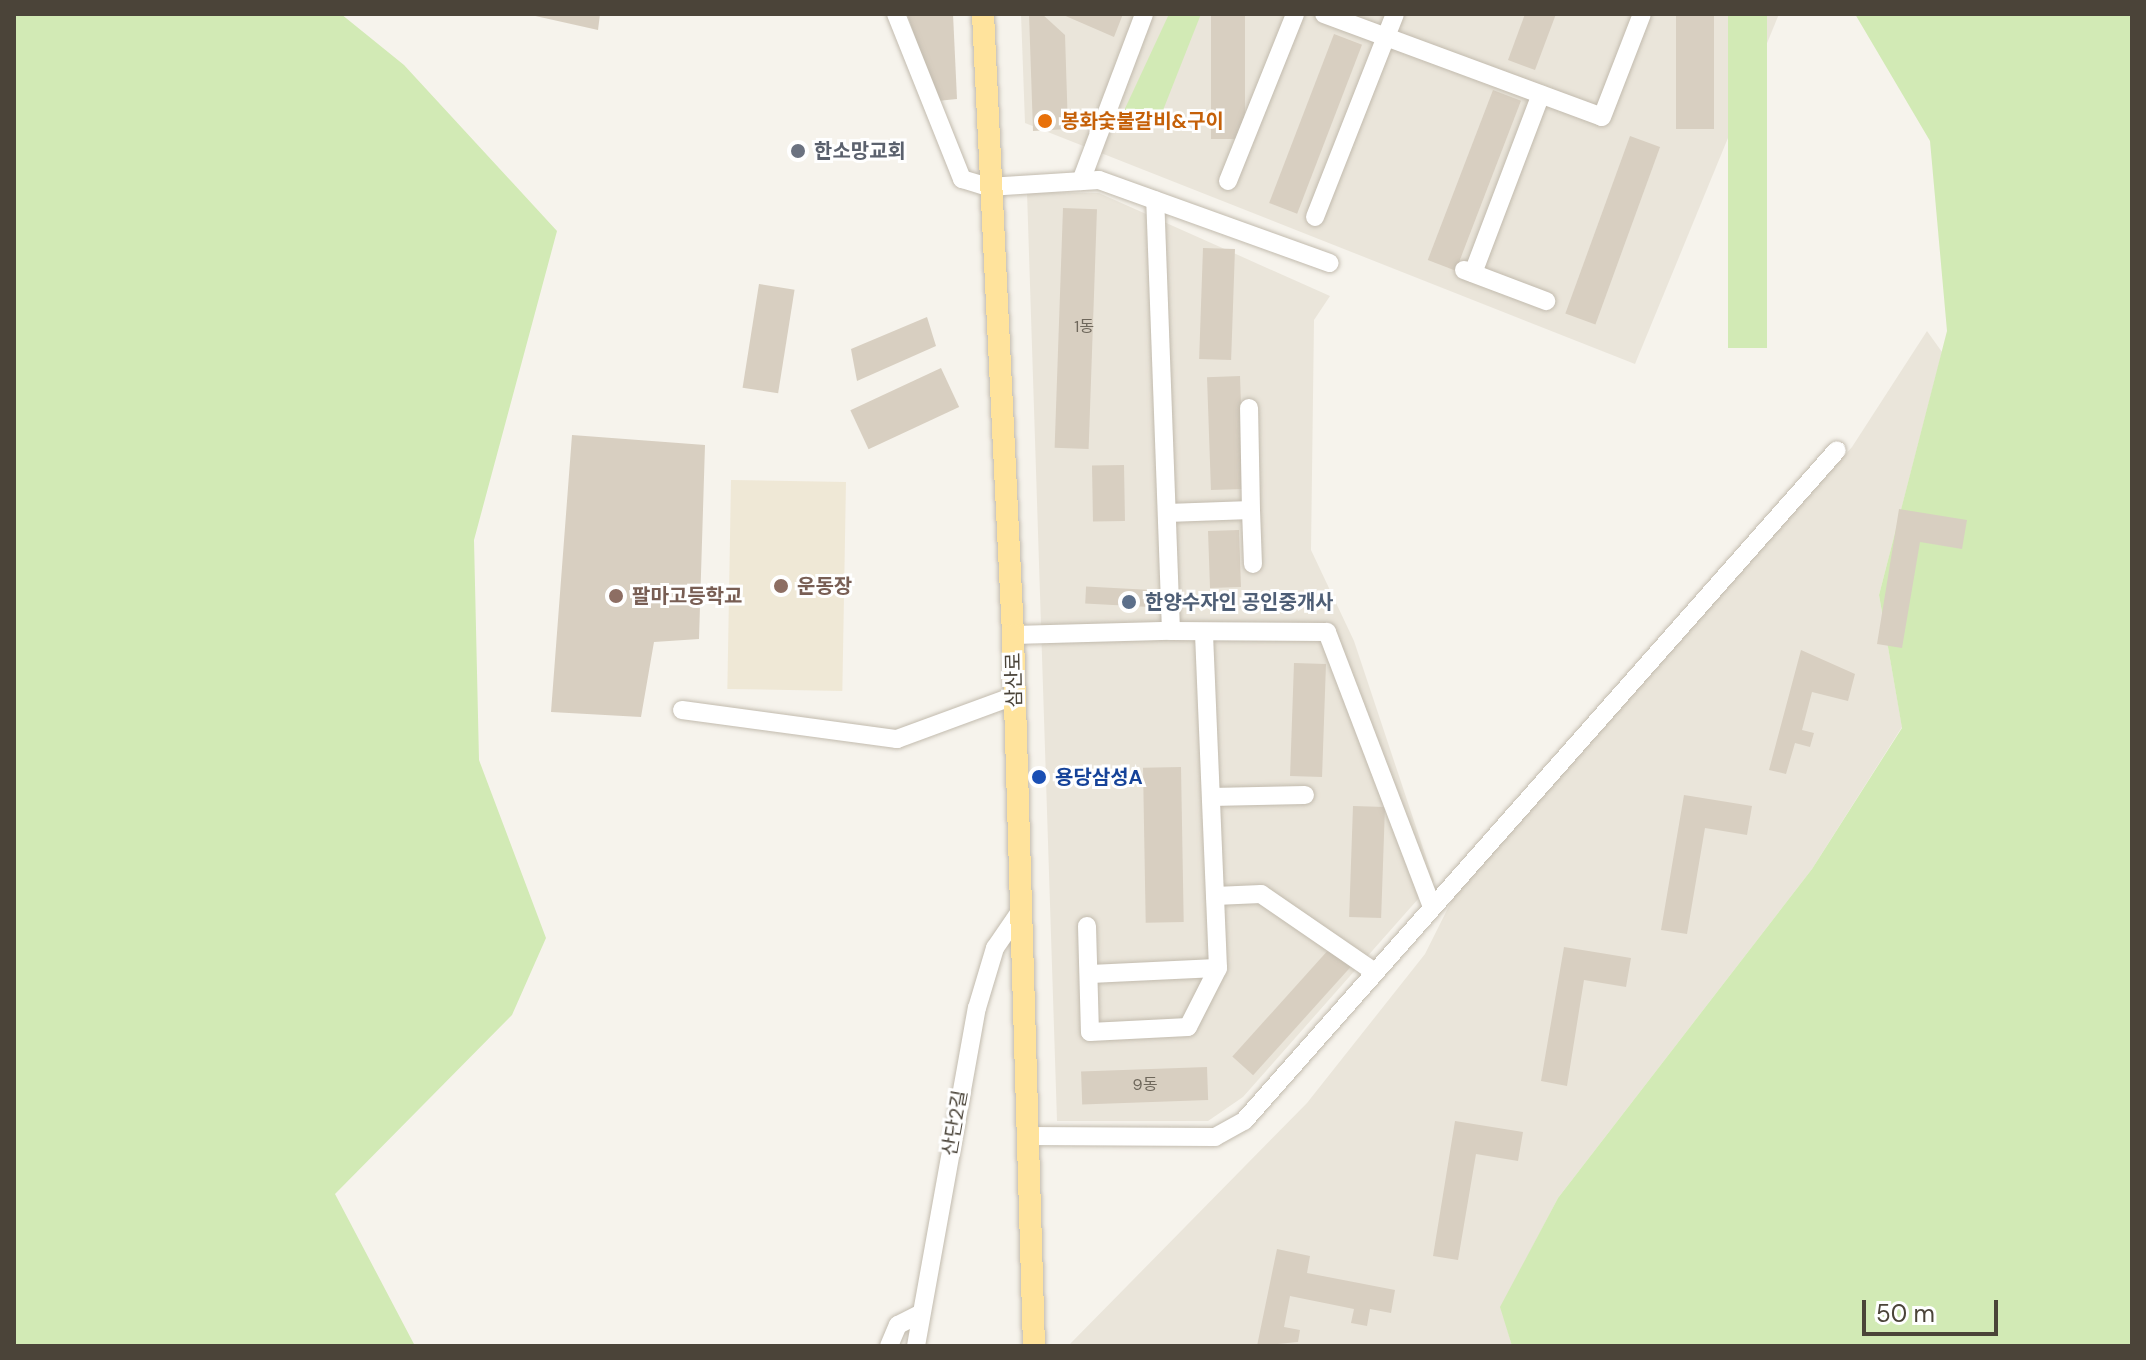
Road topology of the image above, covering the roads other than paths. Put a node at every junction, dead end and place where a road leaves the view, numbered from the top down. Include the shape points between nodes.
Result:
1 (896, 14) edge
2 (983, 14) edge
3 (1144, 14) edge
4 (1295, 14) edge
5 (1324, 14) edge
6 (1395, 14) edge
7 (1642, 14) edge
8 (1386, 37) junction
9 (1541, 94) junction
10 (1081, 181) junction
11 (1228, 181) dead end
12 (988, 187) junction
13 (1155, 200) junction
14 (1315, 217) dead end
15 (1329, 263) dead end
16 (1546, 301) dead end
17 (1249, 408) dead end
18 (1837, 450) dead end
19 (1251, 510) junction
20 (1167, 513) junction
21 (1253, 564) dead end
22 (1171, 631) junction
23 (1204, 632) junction
24 (1013, 635) junction
25 (1014, 696) junction
26 (682, 710) dead end
27 (1305, 795) dead end
28 (1211, 797) junction
29 (1215, 896) junction
30 (1432, 907) junction
31 (1021, 910) junction
32 (1087, 926) dead end
33 (1218, 968) junction
34 (1373, 971) junction
35 (1089, 974) junction
36 (1028, 1136) junction
37 (920, 1314) junction
38 (889, 1346) edge
39 (916, 1346) edge
40 (1034, 1346) edge

1 - 12 street via 952,163 962,179
2 - 12 main road, 삼산로
3 - 10 street
4 - 11 street
5 - 8 street
6 - 8 street
7 - 9 street via 1602,117
8 - 9 street
8 - 14 street
9 - 16 street via 1468,272
10 - 12 street
10 - 13 street via 1099,180
12 - 24 main road, 삼산로
13 - 15 street
13 - 20 street
17 - 19 street
18 - 30 street
19 - 20 street
19 - 21 street
20 - 22 street
22 - 23 street
22 - 24 street
23 - 28 street
23 - 30 street via 1327,632
24 - 25 main road, 삼산로
25 - 26 street via 897,739
25 - 31 main road, 삼산로
27 - 28 street
28 - 29 street
29 - 33 street
29 - 34 street via 1261,894
30 - 34 street
31 - 36 main road, 삼산로
31 - 37 street, 산단2길 via 995,948 977,1008
32 - 35 street
33 - 35 street
33 - 35 street via 1188,1027 1090,1032
34 - 36 street via 1230,1132
36 - 40 main road, 삼산로
37 - 38 street via 898,1325
37 - 39 street, 산단2길

